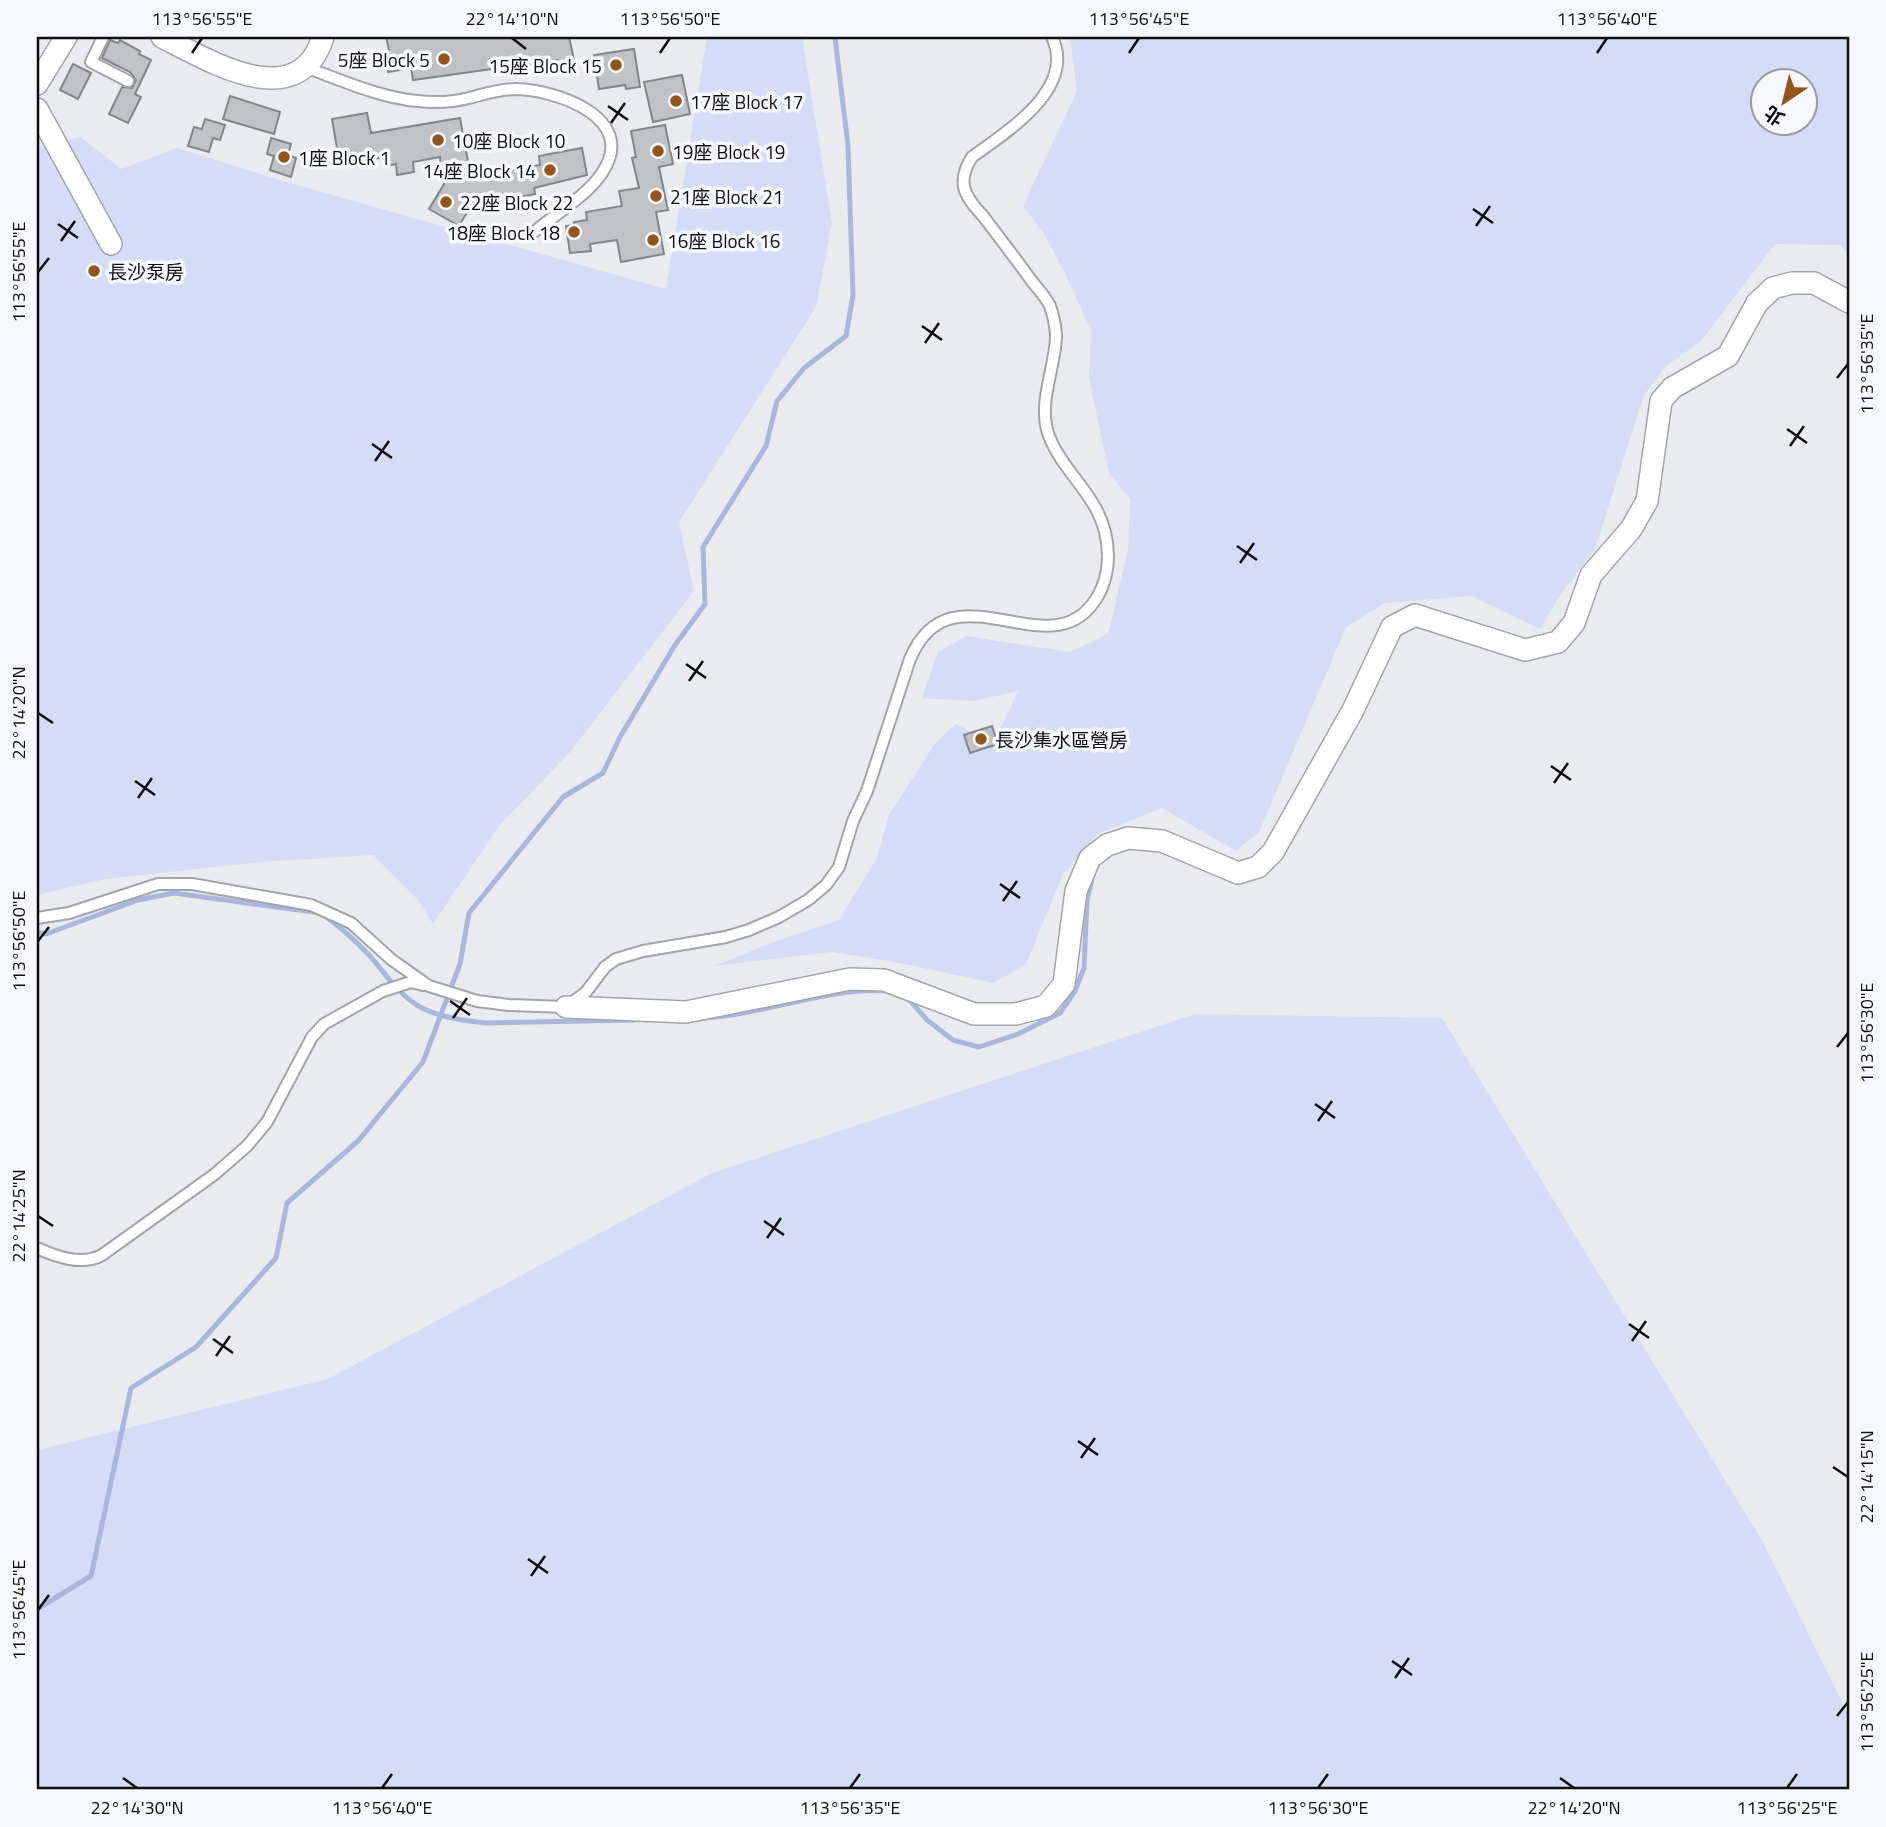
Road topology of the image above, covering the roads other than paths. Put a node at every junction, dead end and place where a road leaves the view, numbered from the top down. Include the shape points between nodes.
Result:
1 (66, 37) edge
2 (103, 37) edge
3 (163, 37) edge
4 (323, 37) edge
5 (1052, 37) edge
6 (305, 67) junction
7 (128, 81) dead end
8 (37, 84) edge
9 (37, 109) edge
10 (534, 232) dead end
11 (111, 244) dead end
12 (1849, 302) edge
13 (37, 919) edge
14 (433, 988) junction
15 (566, 1007) junction
16 (37, 1248) edge

1 - 8 street
2 - 7 lane via 90,62
3 - 6 street via 264,80 293,75
4 - 6 street
5 - 15 lane via 1058,59 1051,85 1030,112 972,157 962,185 970,203 1049,305 1056,334 1044,416 1058,455 1096,505 1107,545 1105,582 1095,602 1082,616 1061,626 961,615 932,625 910,659 839,867 826,885 779,917 749,930 616,959
6 - 10 lane via 406,100 443,102 515,89 564,99 590,111 608,133 608,162 591,185
9 - 11 street
12 - 15 street via 1814,283 1773,288 1757,303 1728,356 1672,388 1661,401 1647,501 1631,529 1591,575 1574,623 1558,642 1525,650 1415,615 1392,627 1353,710 1273,852 1258,867 1238,873 1162,841 1128,838 1107,845 1090,858 1076,891 1064,984 1045,1006 1016,1014 974,1014 884,981 850,979 686,1012
13 - 14 lane via 158,884 192,884 310,905 351,923 392,960
14 - 15 lane via 509,1005
14 - 16 lane via 411,982 383,991 324,1024 312,1037 267,1122 247,1146 215,1174 92,1260 64,1258

